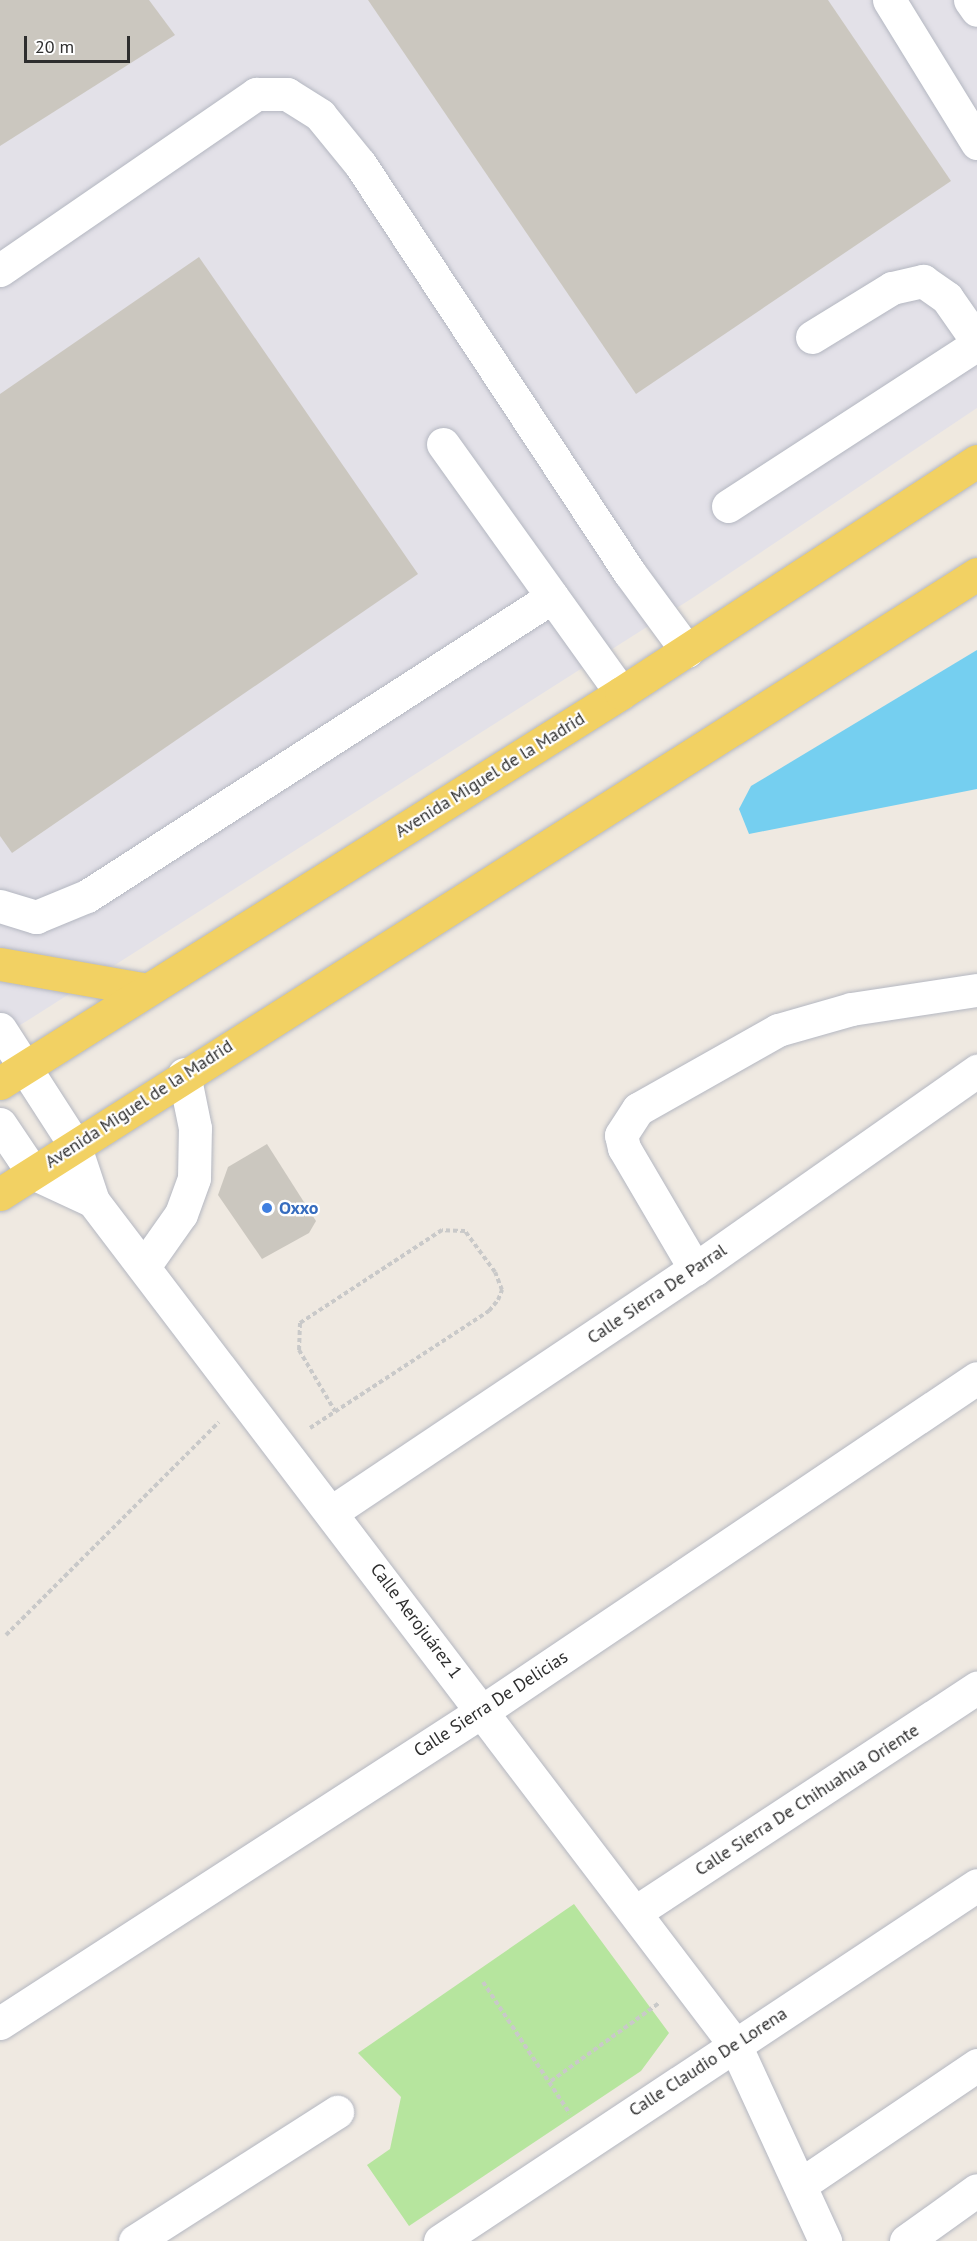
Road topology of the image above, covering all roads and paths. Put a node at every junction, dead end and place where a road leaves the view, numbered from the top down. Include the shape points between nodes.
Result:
1 (889, 0) edge
2 (970, 0) edge
3 (977, 10) edge
4 (977, 143) edge
5 (0, 270) edge
6 (812, 337) dead end
7 (977, 343) edge
8 (443, 444) dead end
9 (977, 461) edge
10 (728, 506) dead end
11 (977, 574) edge
12 (552, 597) junction
13 (687, 651) junction
14 (621, 693) junction
15 (0, 906) edge
16 (0, 964) edge
17 (147, 990) junction
18 (977, 990) edge
19 (0, 1029) edge
20 (977, 1071) edge
21 (184, 1074) junction
22 (12, 1075) edge
23 (0, 1124) edge
24 (74, 1144) junction
25 (33, 1173) junction
26 (0, 1194) edge
27 (93, 1201) junction
28 (145, 1264) junction
29 (695, 1269) junction
30 (977, 1378) edge
31 (245, 1396) junction
32 (335, 1411) junction
33 (283, 1446) junction
34 (333, 1511) junction
35 (6, 1635) dead end
36 (977, 1688) edge
37 (484, 1710) junction
38 (977, 1885) edge
39 (637, 1911) junction
40 (690, 1981) junction
41 (483, 1982) dead end
42 (0, 2024) edge
43 (735, 2044) junction
44 (977, 2065) edge
45 (550, 2081) junction
46 (337, 2112) dead end
47 (588, 2142) junction
48 (800, 2185) junction
49 (977, 2190) edge
50 (135, 2241) edge
51 (440, 2241) edge
52 (825, 2241) edge
53 (906, 2241) edge

1 - 4 street
2 - 3 street
5 - 13 street via 256,94 287,94 320,115 360,164 629,572
6 - 7 street via 892,288 923,281 947,298
7 - 10 street
8 - 12 street
9 - 13 main road, Avenida Miguel de la Madrid
11 - 21 main road, Avenida Miguel de la Madrid
12 - 14 street
12 - 15 street via 87,896 36,917
13 - 14 main road, Avenida Miguel de la Madrid
14 - 17 main road, Avenida Miguel de la Madrid
16 - 17 main road
17 - 22 main road, Avenida Miguel de la Madrid
18 - 29 street via 851,1009 777,1030 649,1100 621,1135 634,1167
19 - 22 street, Calle Aerojuárez 1
20 - 29 street, Calle Sierra De Parral
21 - 24 main road, Avenida Miguel de la Madrid
21 - 28 street via 195,1128 194,1178 181,1214
22 - 24 street, Calle Aerojuárez 1
23 - 25 street
24 - 25 main road, Avenida Miguel de la Madrid
24 - 27 street, Calle Aerojuárez 1
25 - 26 main road, Avenida Miguel de la Madrid
25 - 27 street, Calle Aerojuárez 1
27 - 28 street, Calle Aerojuárez 1
28 - 31 street, Calle Aerojuárez 1
29 - 34 street, Calle Sierra De Parral
30 - 37 street, Calle Sierra De Delicias
31 - 33 street, Calle Aerojuárez 1
31 - 35 path
32 - 32 path via 299,1350 300,1323 442,1230 465,1231 495,1272 502,1290 498,1300
32 - 33 path
33 - 34 street, Calle Aerojuárez 1
34 - 37 street, Calle Aerojuárez 1
36 - 39 street, Calle Sierra De Chihuahua Oriente
37 - 39 street, Calle Aerojuárez 1
37 - 42 street, Calle Sierra De Delicias
38 - 43 street, Calle Claudio De Lorena
39 - 40 street, Calle Aerojuárez 1
40 - 43 street, Calle Aerojuárez 1
40 - 45 path
41 - 45 path
43 - 47 street, Calle Claudio De Lorena
43 - 48 street, Calle Aerojuárez 1
44 - 48 street
45 - 47 path
46 - 50 street
47 - 51 street, Calle Claudio De Lorena
48 - 52 street, Calle Aerojuárez 1
49 - 53 street

